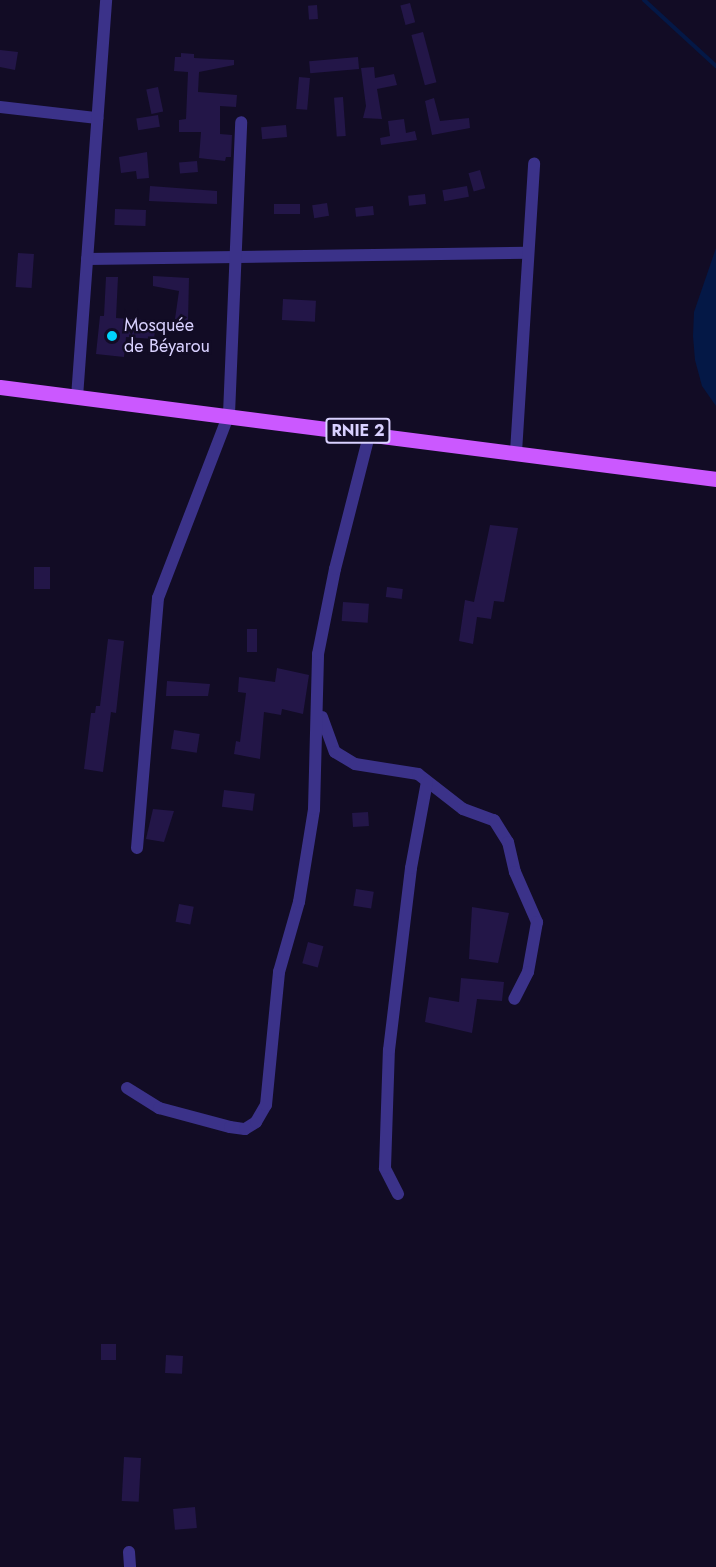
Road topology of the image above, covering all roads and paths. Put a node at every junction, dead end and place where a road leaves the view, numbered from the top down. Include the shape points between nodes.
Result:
1 (106, 0) edge
2 (0, 107) edge
3 (97, 118) junction
4 (241, 123) dead end
5 (534, 164) dead end
6 (528, 253) junction
7 (236, 257) junction
8 (87, 259) junction
9 (0, 387) edge
10 (77, 397) junction
11 (229, 414) junction
12 (370, 432) junction
13 (516, 452) junction
14 (716, 479) edge
15 (318, 701) junction
16 (427, 782) junction
17 (137, 848) dead end
18 (514, 999) dead end
19 (127, 1088) dead end
20 (398, 1194) dead end
21 (129, 1552) dead end
22 (130, 1567) edge

1 - 3 street
2 - 3 street
3 - 8 street
4 - 7 street
5 - 6 street
6 - 7 street
6 - 13 street
7 - 8 street
7 - 11 street
8 - 10 street
9 - 10 main road, RNIE 2
10 - 11 main road, RNIE 2
11 - 12 main road, RNIE 2
11 - 17 street via 158,598
12 - 13 main road, RNIE 2
12 - 15 street via 334,569 318,654
13 - 14 main road, RNIE 2
15 - 16 street via 335,752 355,764 418,774
15 - 19 street via 314,808 299,902 279,972 266,1105 256,1122 245,1129 159,1108
16 - 18 street via 463,809 494,820 508,842 515,872 537,922 528,972
16 - 20 street via 411,868 389,1050 385,1168
21 - 22 street

